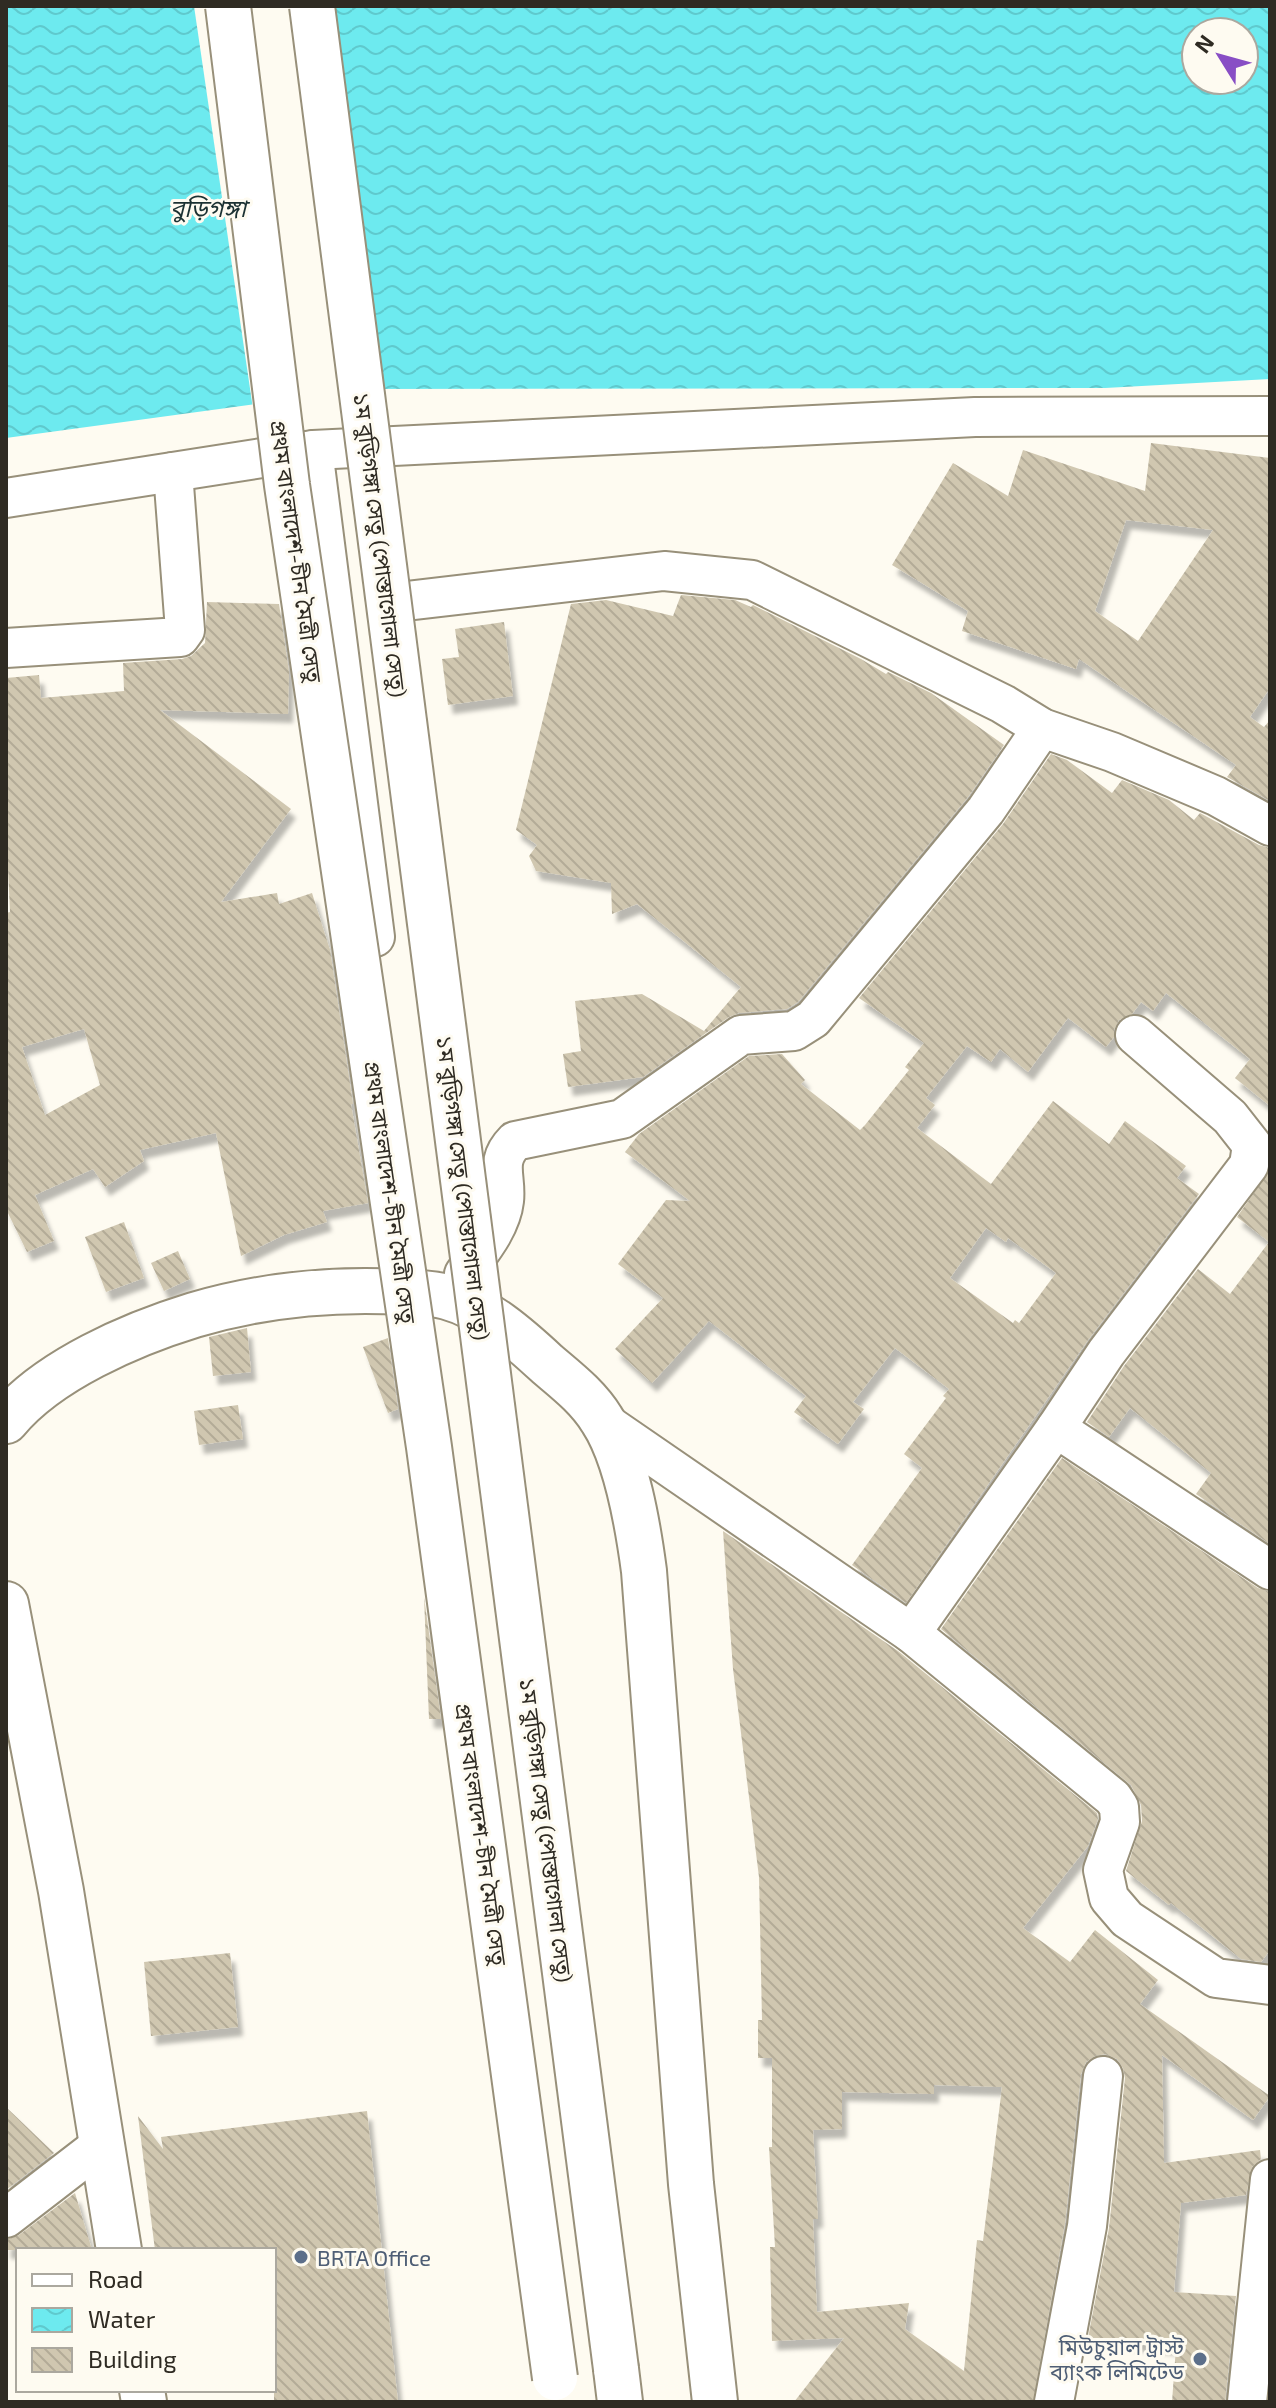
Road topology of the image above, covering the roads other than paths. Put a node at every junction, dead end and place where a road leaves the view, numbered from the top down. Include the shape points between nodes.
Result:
1 (228, 6) edge
2 (312, 6) edge
3 (1270, 416) edge
4 (313, 450) junction
5 (173, 472) junction
6 (6, 498) edge
7 (389, 603) junction
8 (6, 648) edge
9 (1042, 728) junction
10 (1270, 826) edge
11 (1135, 1035) dead end
12 (434, 1295) junction
13 (6, 1421) edge
14 (604, 1422) junction
15 (1056, 1428) junction
16 (1270, 1570) edge
17 (6, 1604) edge
18 (911, 1633) junction
19 (15, 1715) edge
20 (1270, 1985) edge
21 (1103, 2076) dead end
22 (102, 2144) junction
23 (1270, 2179) edge
24 (6, 2218) edge
25 (119, 2248) edge
26 (618, 2386) edge
27 (557, 2390) edge
28 (715, 2402) edge
29 (1054, 2402) edge
30 (1247, 2402) edge

1 - 27 main road, প্রথম বাংলাদেশ-চীন মৈত্রী সেতু, bridge via 287,485 429,1447
2 - 7 main road, ১ম বুড়িগঙ্গা সেতু (পোস্তাগোলা সেতু), bridge
3 - 4 street via 975,417
4 - 5 street
4 - 12 street
5 - 6 street
5 - 8 street via 185,630 180,637
7 - 9 street via 664,571 752,580
7 - 26 main road, ১ম বুড়িগঙ্গা সেতু (পোস্তাগোলা সেতু), bridge
9 - 10 street via 1216,796
9 - 12 street via 986,810 813,1019 794,1031 741,1035 622,1119 515,1141 502,1161 505,1202 495,1227
11 - 15 street via 1230,1117 1252,1145 1249,1165 1106,1353
12 - 13 main road via 336,1292 255,1300 161,1325 44,1385
12 - 14 main road via 472,1308 525,1343 586,1398
14 - 18 street
14 - 28 main road via 629,1490 644,1571 691,2184
15 - 16 street
15 - 18 street
17 - 19 main road
18 - 20 street via 1113,1798 1120,1822 1103,1870 1109,1898 1127,1919 1216,1978
19 - 22 main road via 61,1891
21 - 29 street via 1087,2226
22 - 24 street
22 - 25 main road
23 - 30 street

